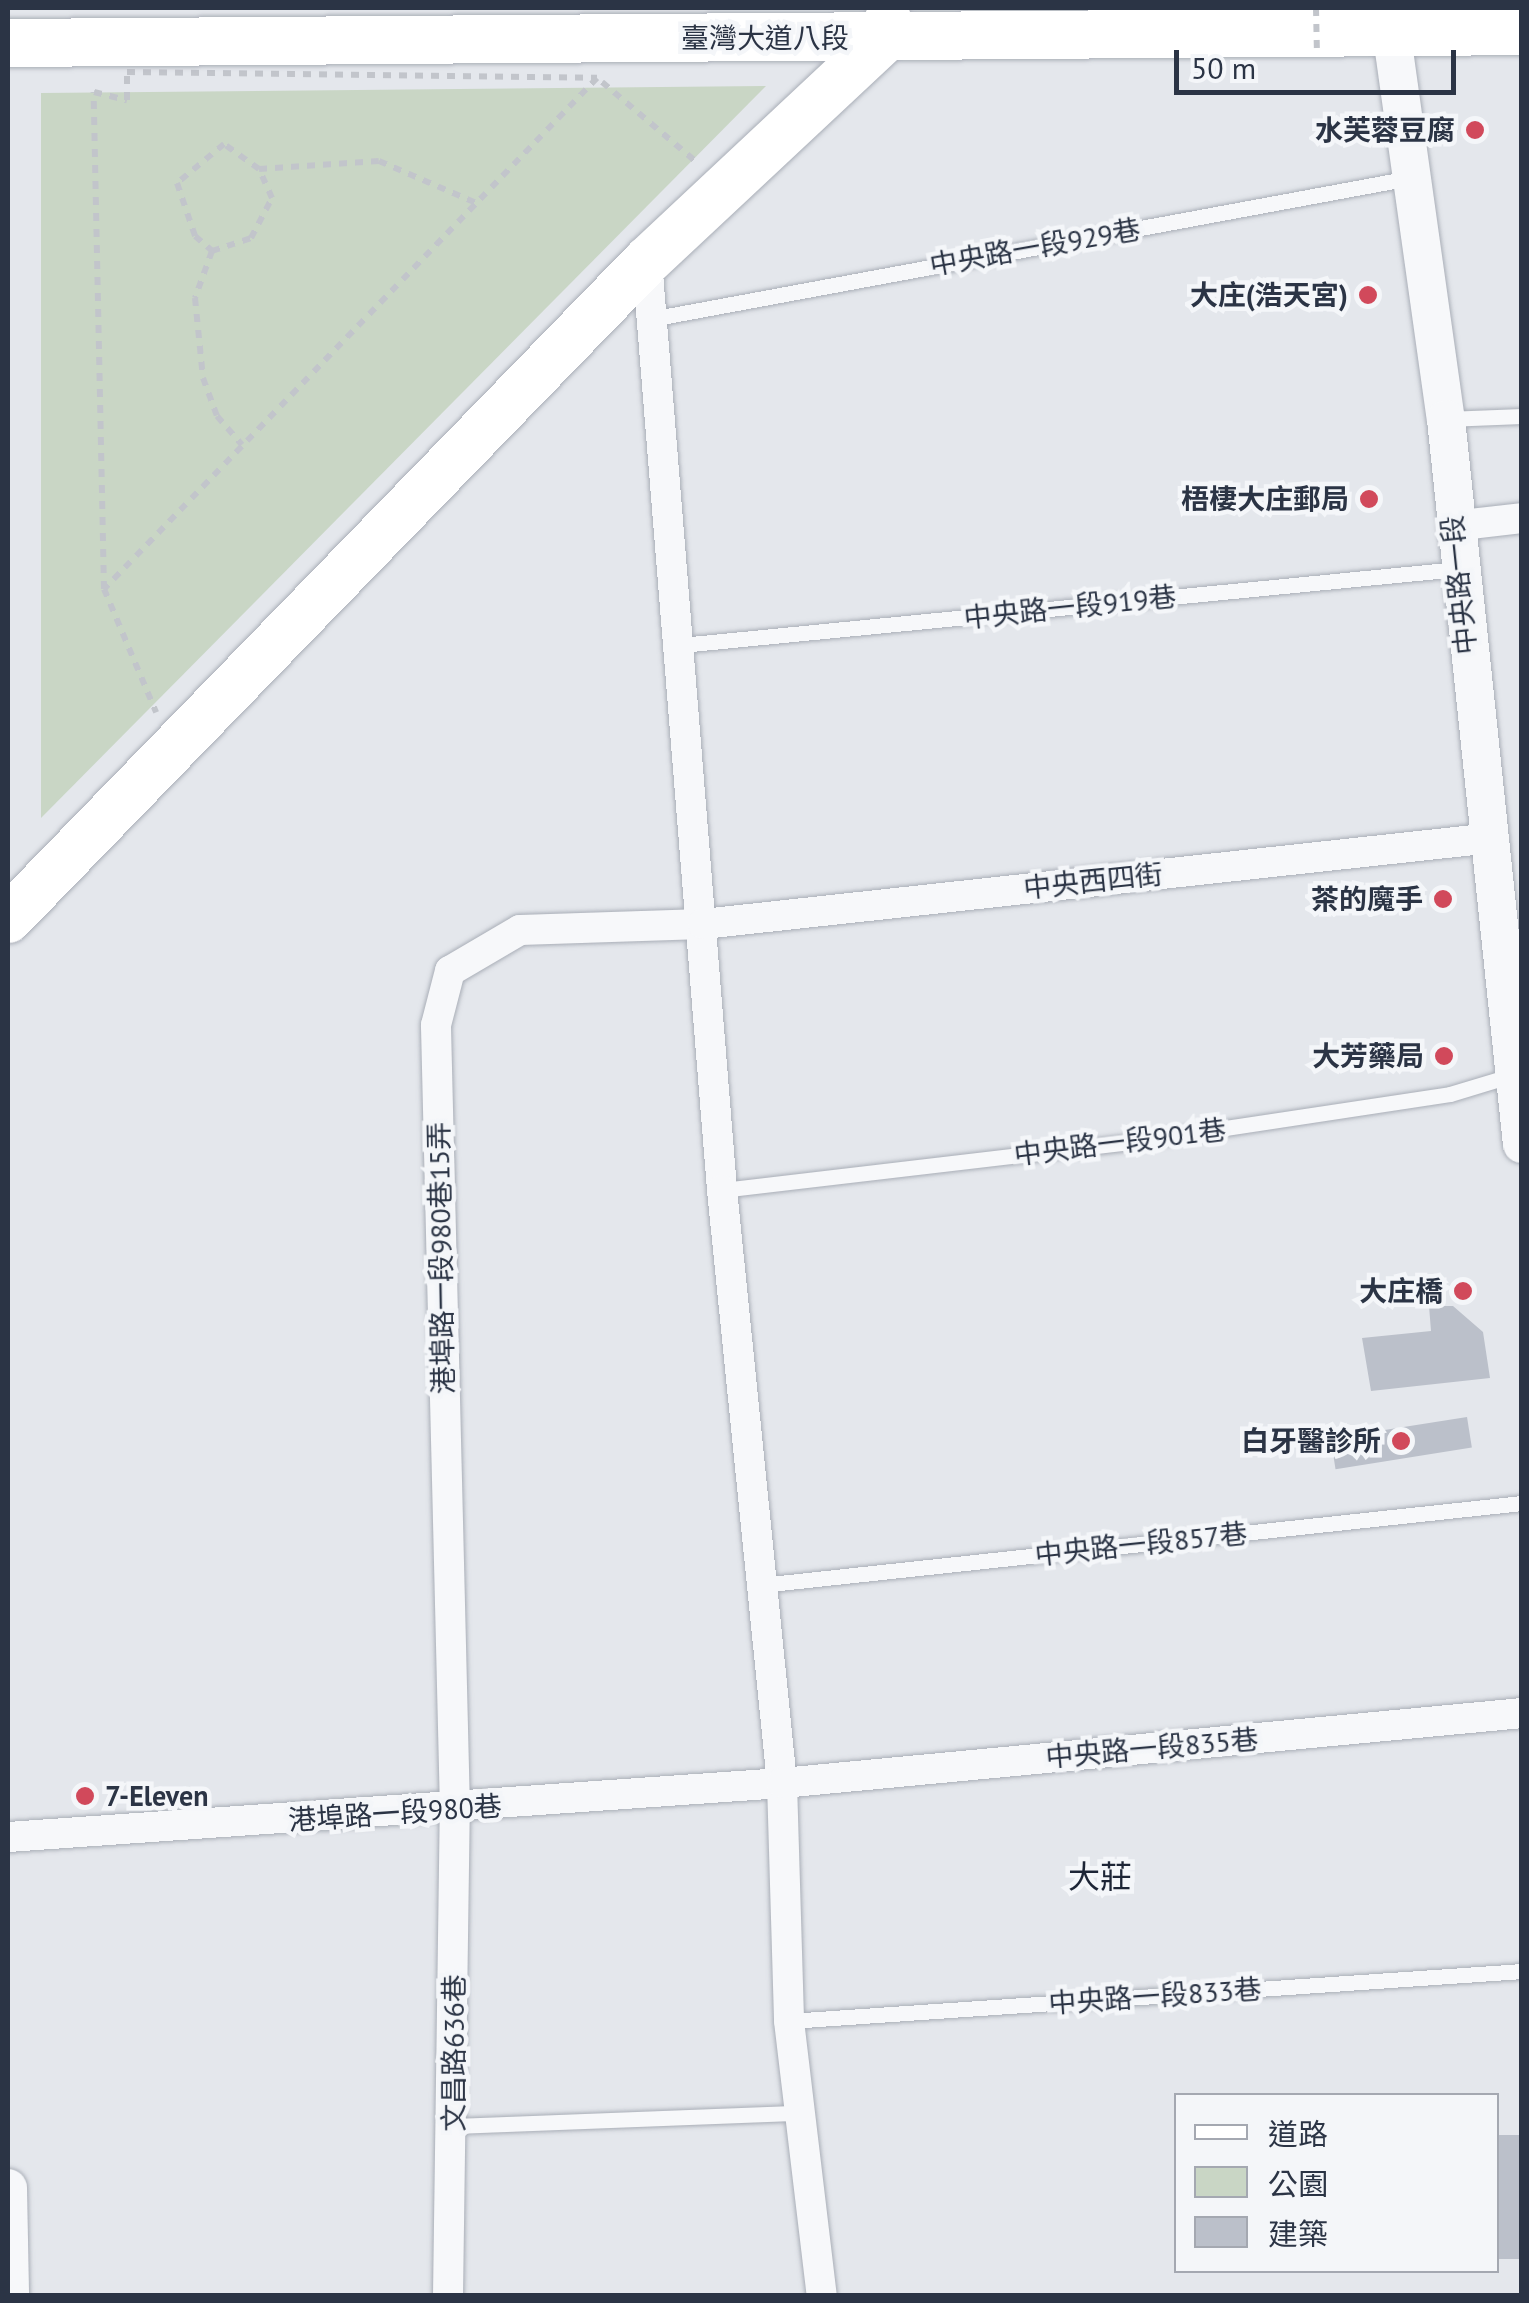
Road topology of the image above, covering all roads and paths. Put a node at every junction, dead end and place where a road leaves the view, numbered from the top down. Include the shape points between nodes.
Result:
1 (1316, 8) edge
2 (1389, 18) edge
3 (888, 22) edge
4 (1522, 31) edge
5 (8, 43) edge
6 (1317, 55) dead end
7 (597, 78) junction
8 (259, 168) junction
9 (1414, 177) junction
10 (726, 186) junction
11 (476, 203) junction
12 (212, 251) junction
13 (647, 261) junction
14 (656, 318) junction
15 (1522, 416) edge
16 (1446, 420) junction
17 (242, 445) junction
18 (1522, 518) edge
19 (1452, 526) junction
20 (1458, 570) junction
21 (104, 588) junction
22 (681, 645) junction
23 (172, 752) junction
24 (1483, 838) junction
25 (8, 918) edge
26 (703, 924) junction
27 (1518, 1074) edge
28 (1522, 1144) edge
29 (722, 1190) junction
30 (1522, 1503) edge
31 (761, 1585) junction
32 (1522, 1713) edge
33 (782, 1784) junction
34 (455, 1810) junction
35 (8, 1837) edge
36 (1522, 1972) edge
37 (788, 2021) junction
38 (799, 2113) junction
39 (455, 2126) junction
40 (8, 2188) edge
41 (10, 2296) edge
42 (448, 2296) edge
43 (822, 2296) edge

1 - 6 path, bridge
2 - 3 main road, 臺灣大道八段
2 - 4 main road, 臺灣大道八段
2 - 9 street, 中央路一段
3 - 5 main road, 臺灣大道八段
3 - 10 main road
7 - 10 path
7 - 11 path
7 - 21 path via 127,72 127,100 94,92
8 - 11 path via 379,161
8 - 12 path via 272,198 267,217 250,238
8 - 12 path via 224,144 178,182 194,236
9 - 14 lane, 中央路一段929巷
9 - 16 street, 中央路一段
10 - 13 main road
11 - 17 path
12 - 17 path via 194,298 195,334 217,416
13 - 14 street
13 - 23 main road
14 - 22 street
15 - 16 lane
16 - 19 street, 中央路一段
17 - 21 path
18 - 19 street
19 - 20 street, 中央路一段
20 - 22 lane, 中央路一段919巷
20 - 24 street, 中央路一段
21 - 23 path
22 - 26 street
23 - 25 main road
24 - 26 street, 中央西四街
24 - 27 street, 中央路一段
26 - 29 street
26 - 34 street, 港埠路一段980巷15弄 via 520,930 450,971 436,1025
27 - 28 street, 中央路一段
27 - 29 lane, 中央路一段901巷 via 1450,1094 1166,1138
29 - 31 street
30 - 31 lane, 中央路一段857巷
31 - 33 street
32 - 33 street, 中央路一段835巷
33 - 34 street, 港埠路一段980巷
33 - 37 street
34 - 35 street, 港埠路一段980巷
34 - 39 street, 文昌路636巷
36 - 37 lane, 中央路一段833巷
37 - 38 street
38 - 39 lane
38 - 43 street
39 - 42 street, 文昌路636巷
40 - 41 street

